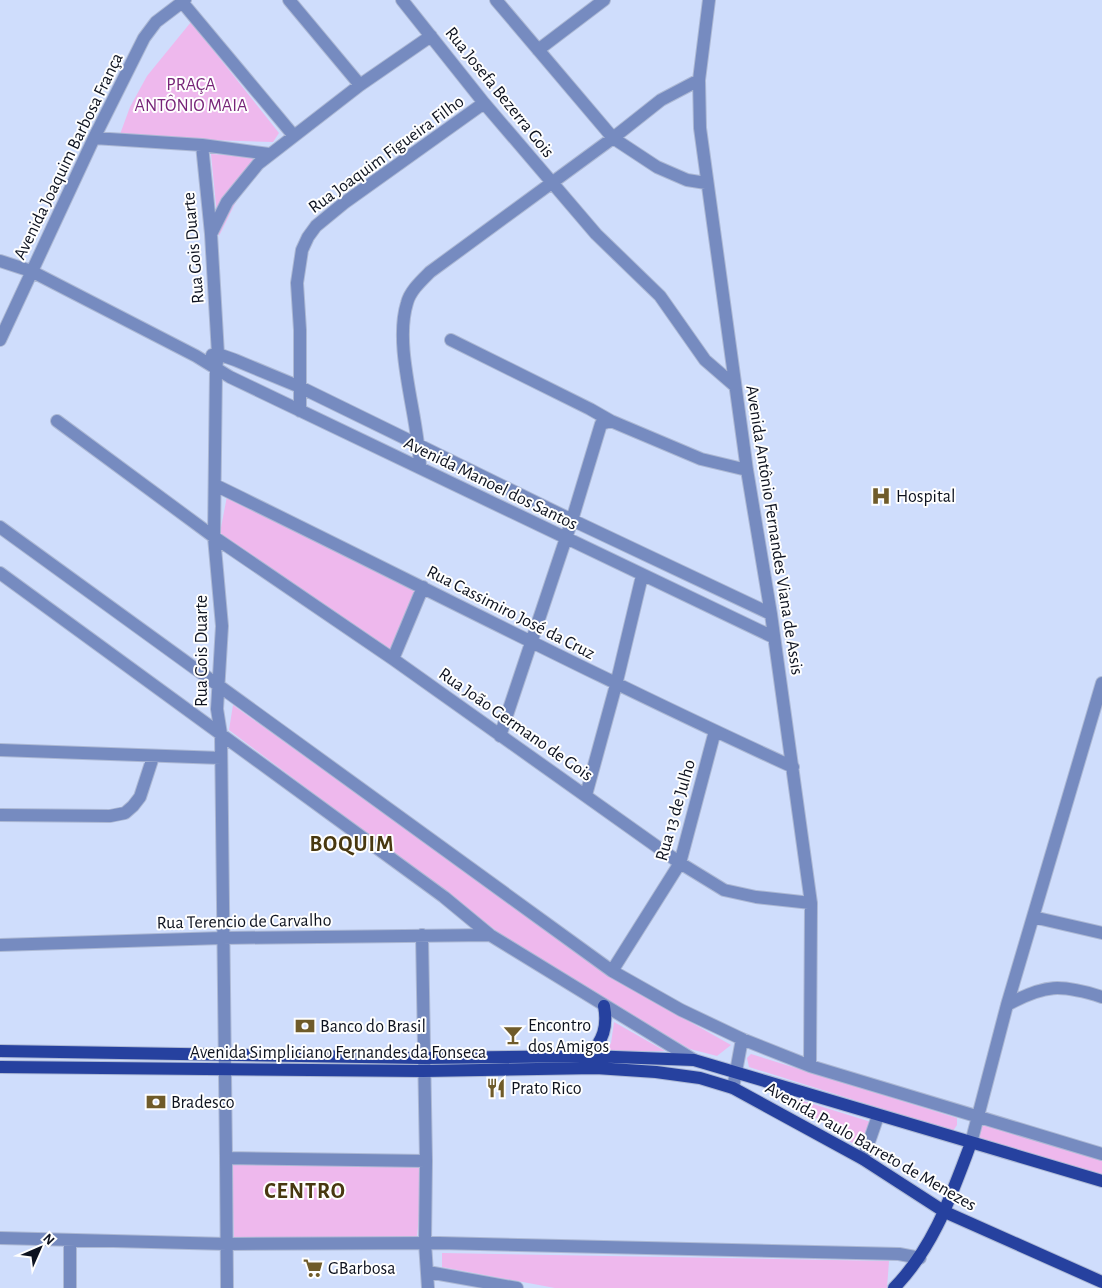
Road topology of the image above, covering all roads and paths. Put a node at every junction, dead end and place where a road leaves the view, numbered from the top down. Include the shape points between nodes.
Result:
1 (289, 0) edge
2 (402, 0) edge
3 (496, 0) edge
4 (604, 0) edge
5 (709, 0) edge
6 (184, 1) edge
7 (431, 36) junction
8 (538, 50) junction
9 (699, 80) junction
10 (360, 85) junction
11 (484, 103) junction
12 (294, 136) junction
13 (94, 138) junction
14 (613, 138) junction
15 (202, 145) junction
16 (268, 154) junction
17 (552, 182) junction
18 (706, 183) junction
19 (211, 234) junction
20 (0, 261) edge
21 (31, 272) junction
22 (0, 340) edge
23 (451, 340) dead end
24 (218, 354) junction
25 (196, 356) junction
26 (216, 369) junction
27 (735, 386) junction
28 (300, 387) junction
29 (300, 411) junction
30 (57, 421) dead end
31 (612, 421) junction
32 (419, 446) junction
33 (420, 468) junction
34 (747, 470) junction
35 (215, 485) junction
36 (572, 520) junction
37 (0, 528) edge
38 (214, 538) junction
39 (566, 539) junction
40 (0, 574) edge
41 (642, 576) junction
42 (424, 587) junction
43 (771, 614) junction
44 (773, 637) junction
45 (530, 641) junction
46 (393, 659) junction
47 (1102, 683) edge
48 (616, 685) junction
49 (220, 686) junction
50 (715, 731) junction
51 (221, 734) junction
52 (500, 736) junction
53 (0, 750) edge
54 (153, 756) junction
55 (221, 758) junction
56 (793, 767) junction
57 (586, 795) junction
58 (0, 816) edge
59 (680, 863) junction
60 (812, 903) junction
61 (1033, 917) junction
62 (1102, 933) edge
63 (422, 935) junction
64 (490, 936) junction
65 (222, 938) junction
66 (0, 945) edge
67 (612, 971) junction
68 (1102, 997) edge
69 (1007, 1005) junction
70 (604, 1006) junction
71 (742, 1039) junction
72 (0, 1051) edge
73 (225, 1054) junction
74 (589, 1056) junction
75 (423, 1058) junction
76 (694, 1060) junction
77 (810, 1066) junction
78 (0, 1067) edge
79 (225, 1070) junction
80 (423, 1071) junction
81 (737, 1072) junction
82 (733, 1088) junction
83 (878, 1116) junction
84 (978, 1117) junction
85 (971, 1143) junction
86 (1102, 1154) edge
87 (226, 1158) junction
88 (862, 1159) junction
89 (426, 1161) junction
90 (1102, 1182) edge
91 (945, 1212) junction
92 (0, 1238) edge
93 (70, 1240) junction
94 (425, 1243) junction
95 (227, 1244) junction
96 (920, 1258) junction
97 (428, 1272) junction
98 (1096, 1283) edge
99 (896, 1286) edge
100 (70, 1288) edge
101 (227, 1288) edge
102 (428, 1288) edge
103 (517, 1288) edge

1 - 10 street
2 - 7 street, Rua Josefa Bezerra Gois
3 - 8 street
4 - 8 street
5 - 9 street, Avenida Antônio Fernandes Viana de Assis
6 - 12 street
6 - 13 street, Avenida Joaquim Barbosa França via 150,30
7 - 10 street
7 - 11 street, Rua Josefa Bezerra Gois
8 - 14 street
9 - 14 street via 661,100
9 - 18 street, Avenida Antônio Fernandes Viana de Assis
10 - 12 street
11 - 17 street, Rua Josefa Bezerra Gois
11 - 28 street, Rua Joaquim Figueira Filho via 344,203 316,226 308,237 302,250 297,283
12 - 16 street
13 - 15 street
13 - 21 street, Avenida Joaquim Barbosa França
14 - 17 street
14 - 18 street via 657,167 687,180
15 - 16 street
15 - 19 street, Rua Gois Duarte
16 - 19 street via 227,202
17 - 27 street, Rua Josefa Bezerra Gois via 596,234 660,296 705,360
17 - 32 street via 430,272 407,301 404,346
18 - 27 street, Avenida Antônio Fernandes Viana de Assis
19 - 24 street, Rua Gois Duarte
20 - 21 street, Avenida Manoel dos Santos
21 - 22 street, Avenida Joaquim Barbosa França
21 - 25 street, Avenida Manoel dos Santos
23 - 31 street
24 - 25 street, Avenida Manoel dos Santos
24 - 26 street, Rua Gois Duarte
24 - 28 street, Avenida Manoel dos Santos
25 - 26 street, Avenida Manoel dos Santos
26 - 29 street, Avenida Manoel dos Santos
26 - 35 street, Rua Gois Duarte
27 - 34 street, Avenida Antônio Fernandes Viana de Assis
28 - 29 street, Rua Joaquim Figueira Filho
28 - 32 street, Avenida Manoel dos Santos
29 - 33 street, Avenida Manoel dos Santos
30 - 38 street, Rua João Germano de Gois
31 - 34 street via 701,460
31 - 36 street via 598,428
32 - 33 street
32 - 36 street, Avenida Manoel dos Santos
33 - 39 street, Avenida Manoel dos Santos
34 - 43 street, Avenida Antônio Fernandes Viana de Assis
35 - 38 street, Rua Gois Duarte
35 - 42 street, Rua Cassimiro José da Cruz
36 - 39 street
36 - 43 street, Avenida Manoel dos Santos
37 - 49 street
38 - 46 street, Rua João Germano de Gois
38 - 49 street, Rua Gois Duarte via 222,626
39 - 41 street, Avenida Manoel dos Santos
39 - 45 street
40 - 51 street
41 - 44 street, Avenida Manoel dos Santos
41 - 48 street
42 - 45 street, Rua Cassimiro José da Cruz
42 - 46 street
43 - 44 street, Avenida Antônio Fernandes Viana de Assis
44 - 56 street, Avenida Antônio Fernandes Viana de Assis
45 - 48 street, Rua Cassimiro José da Cruz
45 - 52 street
46 - 52 street, Rua João Germano de Gois
47 - 61 street
48 - 50 street, Rua Cassimiro José da Cruz
48 - 57 street
49 - 51 street, Rua Gois Duarte via 217,709
49 - 67 street
50 - 56 street, Rua Cassimiro José da Cruz
50 - 59 street, Rua 13 de Julho
51 - 55 street, Rua Gois Duarte
51 - 64 street via 444,897
52 - 57 street, Rua João Germano de Gois
53 - 54 street
54 - 55 street
54 - 58 street via 140,797 125,813 110,816
55 - 65 street, Rua Gois Duarte
56 - 60 street, Avenida Antônio Fernandes Viana de Assis
57 - 59 street, Rua João Germano de Gois
59 - 60 street, Rua João Germano de Gois via 724,890
59 - 67 street, Rua 13 de Julho
60 - 77 street, Avenida Antônio Fernandes Viana de Assis
61 - 62 street
61 - 69 street
63 - 64 street, Rua Terencio de Carvalho
63 - 65 street, Rua Terencio de Carvalho
63 - 75 street
64 - 70 street
65 - 66 street, Rua Terencio de Carvalho
65 - 73 street, Rua Gois Duarte
67 - 71 street via 681,1010
68 - 69 street via 1056,986 1036,991
69 - 84 street
70 - 74 main road via 604,1033
70 - 76 street
71 - 77 street
71 - 81 street
72 - 73 main road, Avenida Simpliciano Fernandes da Fonseca
73 - 75 main road, Avenida Simpliciano Fernandes da Fonseca
73 - 79 street, Rua Gois Duarte
74 - 75 main road, Avenida Simpliciano Fernandes da Fonseca
74 - 76 main road, Avenida Simpliciano Fernandes da Fonseca
75 - 80 street
76 - 81 main road, Avenida Simpliciano Fernandes da Fonseca
77 - 84 street
78 - 79 main road, Avenida Simpliciano Fernandes da Fonseca
79 - 80 main road, Avenida Simpliciano Fernandes da Fonseca
79 - 87 street, Rua Gois Duarte
80 - 82 main road, Avenida Simpliciano Fernandes da Fonseca via 604,1069 687,1076
80 - 89 street
81 - 82 street
81 - 83 main road, Avenida Paulo Barreto de Menezes
82 - 88 main road, Avenida Paulo Barreto de Menezes
83 - 85 main road, Avenida Paulo Barreto de Menezes
83 - 88 street
84 - 85 street
84 - 86 street
85 - 90 main road, Avenida Paulo Barreto de Menezes
85 - 91 main road
87 - 89 street
87 - 95 street, Rua Gois Duarte
88 - 91 main road, Avenida Paulo Barreto de Menezes
89 - 94 street
91 - 96 main road
91 - 98 main road, Avenida Paulo Barreto de Menezes
92 - 93 street
93 - 95 street
93 - 100 street
94 - 95 street
94 - 96 street via 899,1254
94 - 97 street
95 - 101 street, Rua Gois Duarte
96 - 99 main road
97 - 102 street
97 - 103 street

